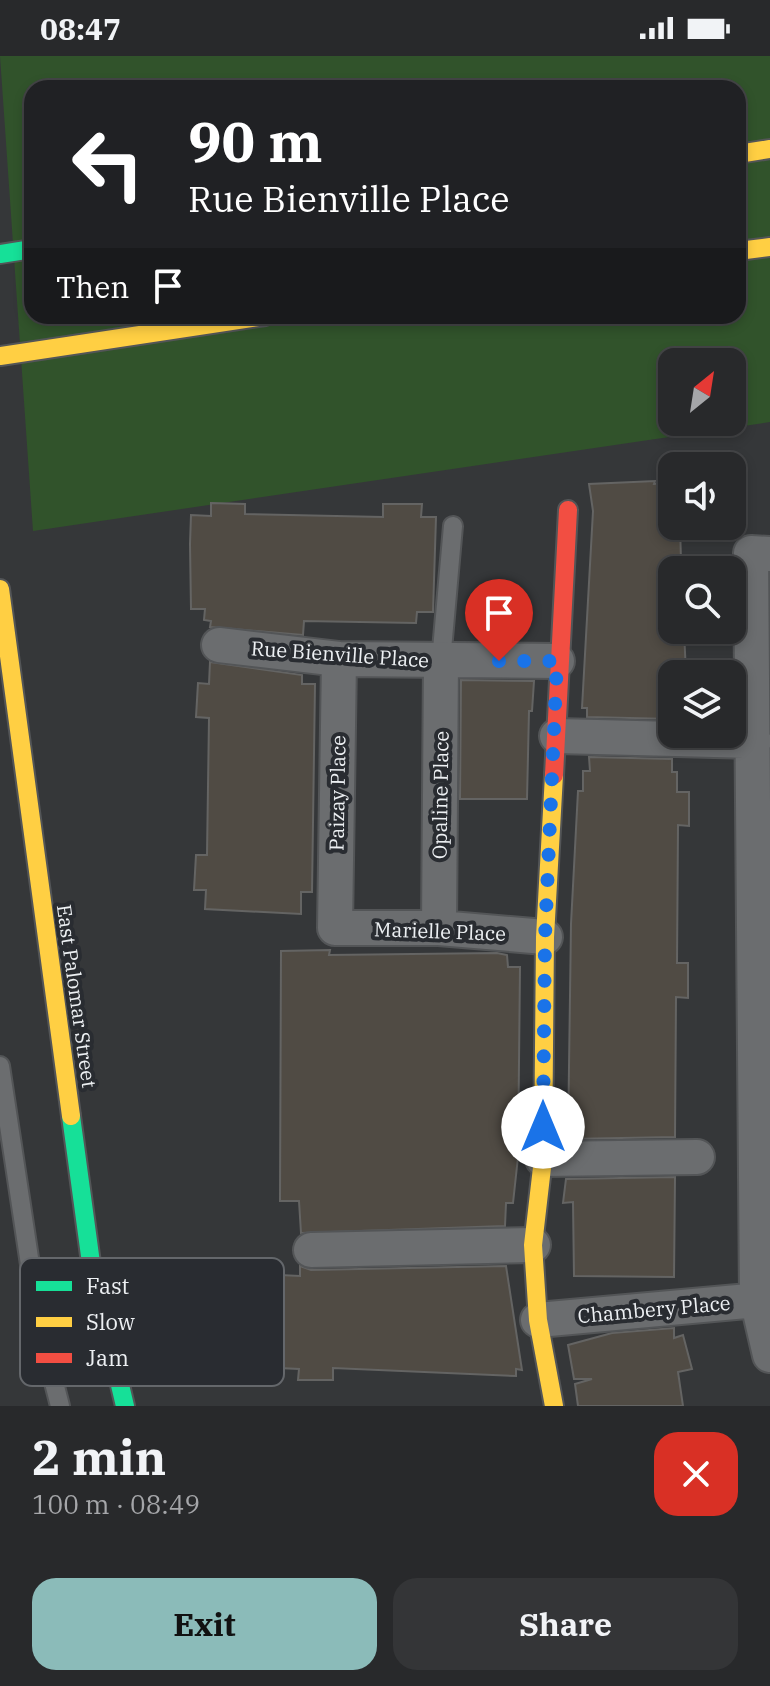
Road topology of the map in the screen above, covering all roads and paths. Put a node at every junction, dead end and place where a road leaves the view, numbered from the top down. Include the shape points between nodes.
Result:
1 (770, 149) edge
2 (746, 153) edge
3 (770, 247) edge
4 (24, 250) edge
5 (746, 250) edge
6 (0, 254) edge
7 (212, 324) edge
8 (0, 356) edge
9 (568, 510) dead end
10 (453, 526) dead end
11 (761, 554) edge
12 (0, 589) edge
13 (219, 645) dead end
14 (339, 659) junction
15 (441, 661) junction
16 (557, 661) junction
17 (557, 736) junction
18 (754, 741) junction
19 (335, 928) joint
20 (439, 928) junction
21 (545, 937) junction
22 (0, 1066) edge
23 (697, 1157) dead end
24 (543, 1159) junction
25 (533, 1245) junction
26 (311, 1250) dead end
27 (29, 1258) edge
28 (90, 1258) edge
29 (764, 1299) edge
30 (538, 1320) junction
31 (770, 1355) edge
32 (55, 1386) edge
33 (120, 1386) edge
34 (60, 1406) edge
35 (125, 1406) edge
36 (554, 1406) edge

1 - 2 street
3 - 5 street
4 - 6 street
7 - 8 street
9 - 16 street
10 - 15 lane
11 - 18 street
12 - 28 street, East Palomar Street
13 - 14 street, Rue Bienville Place
14 - 15 street, Rue Bienville Place
14 - 19 street, Paizay Place
15 - 16 street, Rue Bienville Place
15 - 20 street, Opaline Place
16 - 17 street
17 - 18 street
17 - 21 street
18 - 29 street
19 - 20 street, Marielle Place
20 - 21 street, Marielle Place
21 - 24 street
22 - 27 lane
23 - 24 street
24 - 25 street
25 - 26 street
25 - 30 street
29 - 30 street, Chambery Place
29 - 31 street
30 - 36 street
32 - 34 lane
33 - 35 street, East Palomar Street

